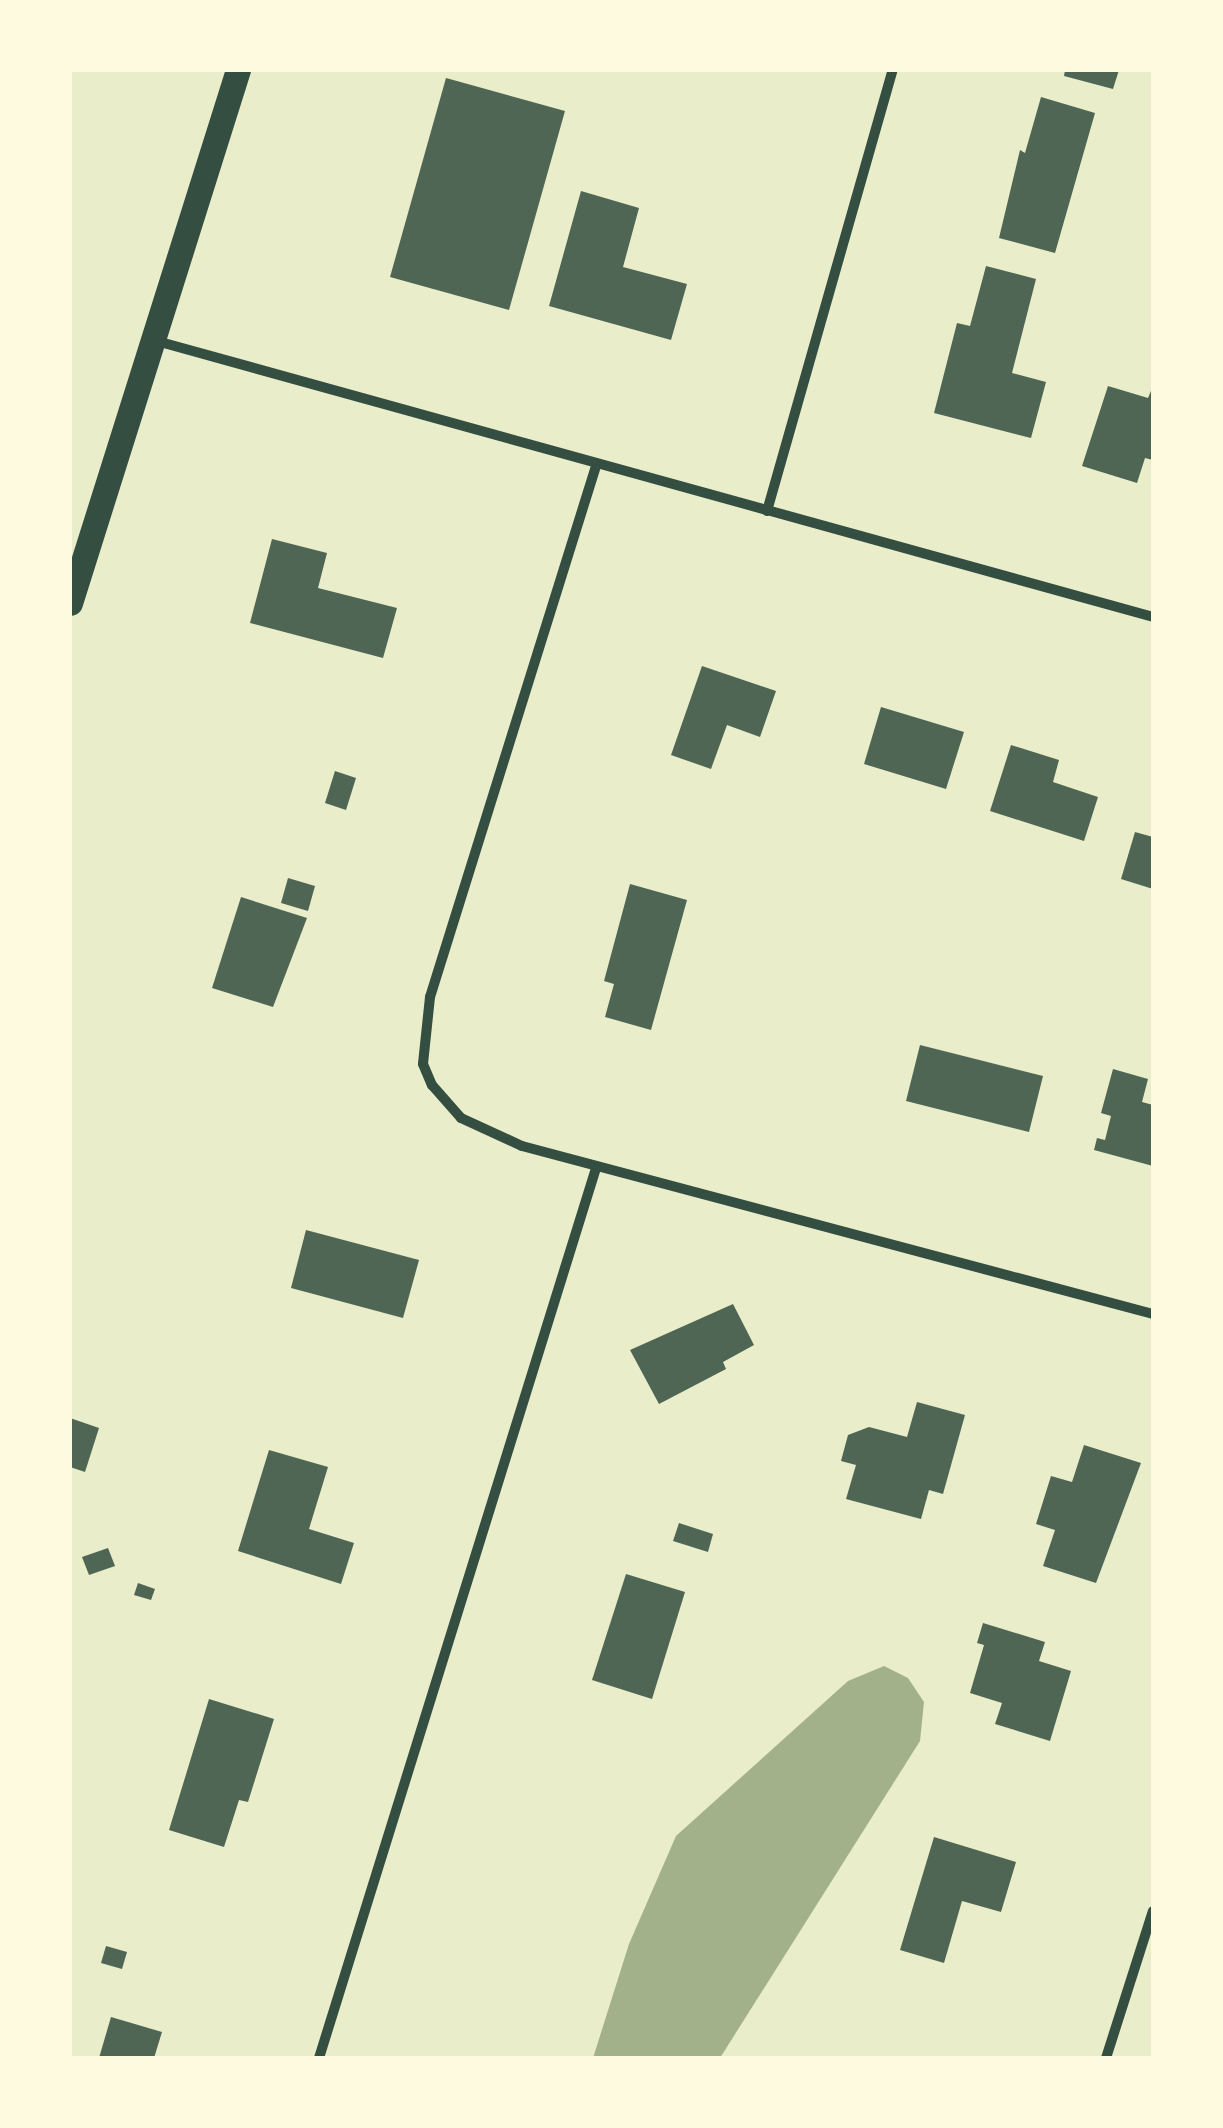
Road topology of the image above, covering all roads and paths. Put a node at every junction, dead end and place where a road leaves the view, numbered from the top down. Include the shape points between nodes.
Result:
1 (238, 70) edge
2 (893, 70) edge
3 (153, 340) junction
4 (596, 466) junction
5 (768, 511) junction
6 (70, 603) edge
7 (1153, 617) edge
8 (596, 1168) junction
9 (1153, 1314) edge
10 (1153, 1911) edge
11 (319, 2058) edge
12 (1106, 2058) edge

1 - 3 main road
2 - 5 street
3 - 4 street
3 - 6 main road
4 - 5 street
4 - 8 street via 430,997 423,1064 461,1118 486,1133
5 - 7 street
8 - 9 street
8 - 11 street
10 - 12 street

